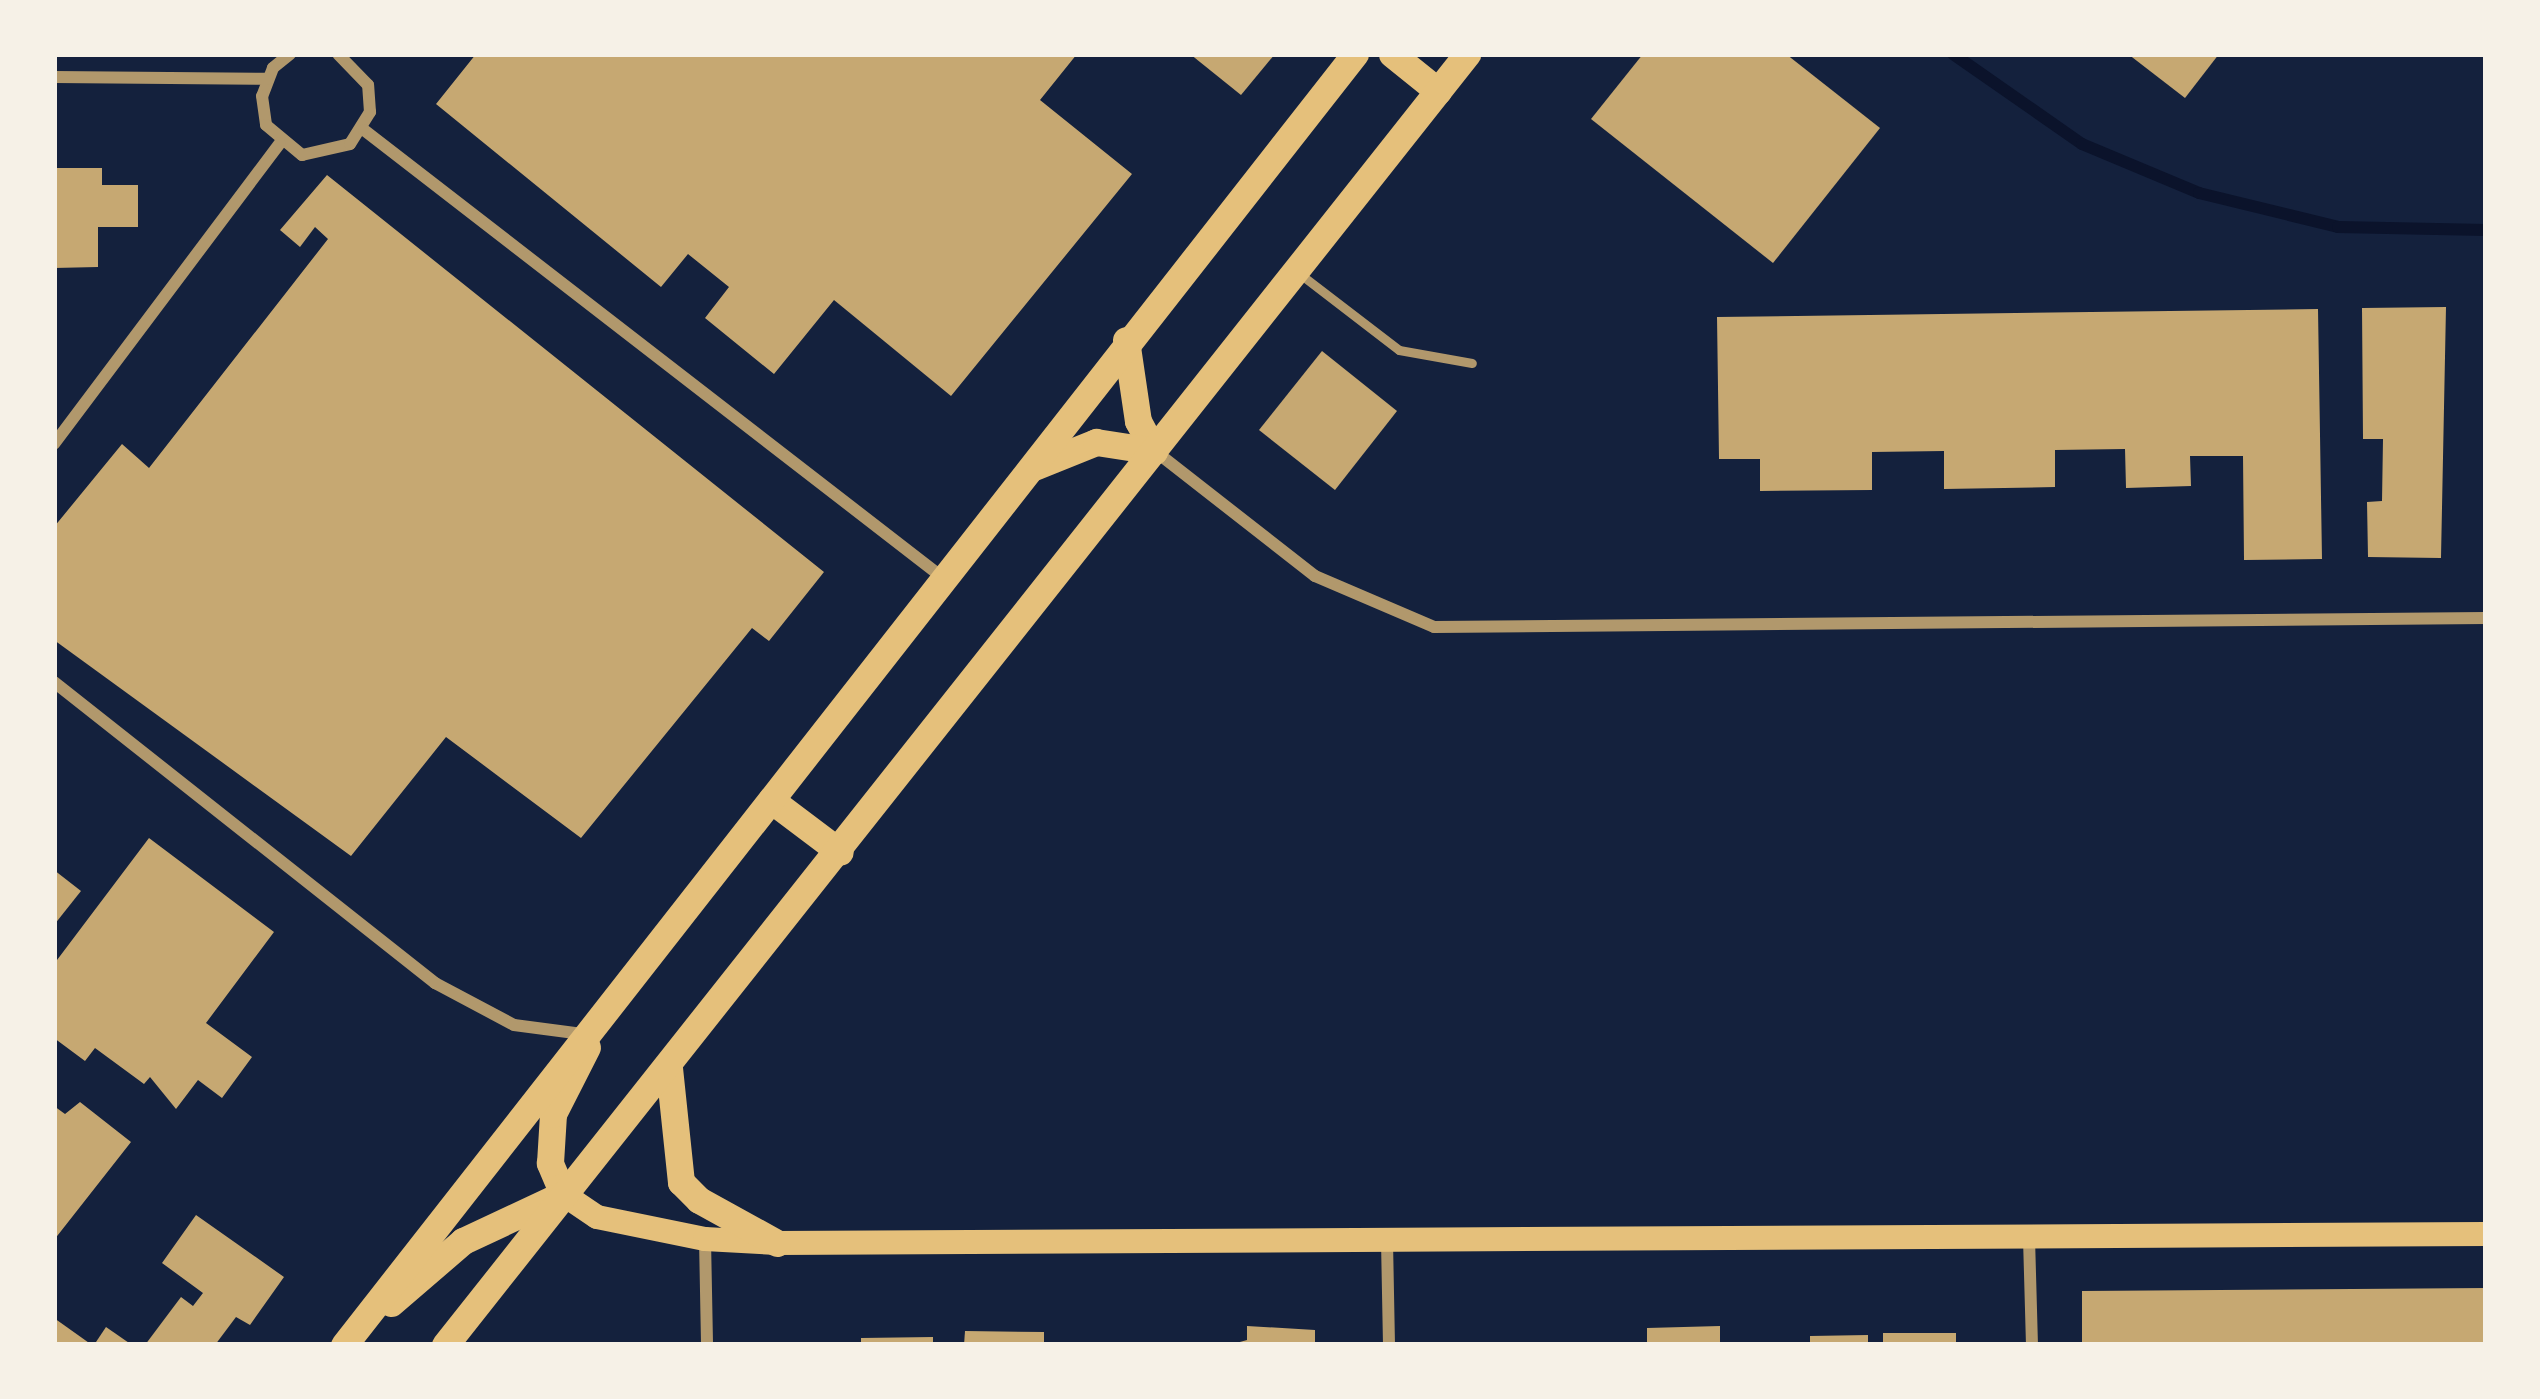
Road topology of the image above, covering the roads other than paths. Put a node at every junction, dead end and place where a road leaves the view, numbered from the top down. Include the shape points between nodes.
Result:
1 (290, 54) edge
2 (1355, 54) edge
3 (1392, 54) edge
4 (1467, 54) edge
5 (348, 56) edge
6 (54, 77) edge
7 (267, 79) junction
8 (1438, 91) junction
9 (364, 130) junction
10 (280, 143) junction
11 (1296, 271) junction
12 (1126, 340) junction
13 (1472, 363) dead end
14 (54, 444) edge
15 (1154, 451) junction
16 (1019, 475) junction
17 (942, 577) junction
18 (2486, 618) edge
19 (54, 682) edge
20 (771, 800) junction
21 (840, 852) junction
22 (606, 1010) junction
23 (581, 1034) junction
24 (670, 1067) junction
25 (563, 1194) junction
26 (2486, 1234) edge
27 (2030, 1238) junction
28 (705, 1239) junction
29 (1387, 1241) junction
30 (777, 1243) junction
31 (348, 1341) edge
32 (446, 1345) edge
33 (706, 1345) edge
34 (1388, 1345) edge
35 (2032, 1345) edge

1 - 7 street
2 - 12 highway
3 - 8 highway
4 - 8 highway
5 - 9 street via 368,86
6 - 7 street
7 - 10 street via 266,125
8 - 11 highway
9 - 10 street via 334,153 302,154
9 - 17 street
10 - 14 street
11 - 13 lane via 1400,350
11 - 15 highway
12 - 15 highway via 1138,421
12 - 16 highway
15 - 16 highway via 1096,442
15 - 18 street via 1315,576 1434,627
15 - 21 highway
16 - 17 highway
17 - 20 highway
19 - 23 street via 435,983 514,1025
20 - 21 highway
20 - 22 highway
21 - 24 highway
22 - 23 highway
22 - 25 highway via 553,1114 550,1162
23 - 31 highway
24 - 25 highway
24 - 30 highway via 681,1181 699,1200
25 - 28 main road via 597,1216
25 - 31 highway via 463,1241
25 - 32 highway
26 - 27 main road
27 - 29 main road
27 - 35 street
28 - 30 main road
28 - 33 street
29 - 30 main road
29 - 34 street

